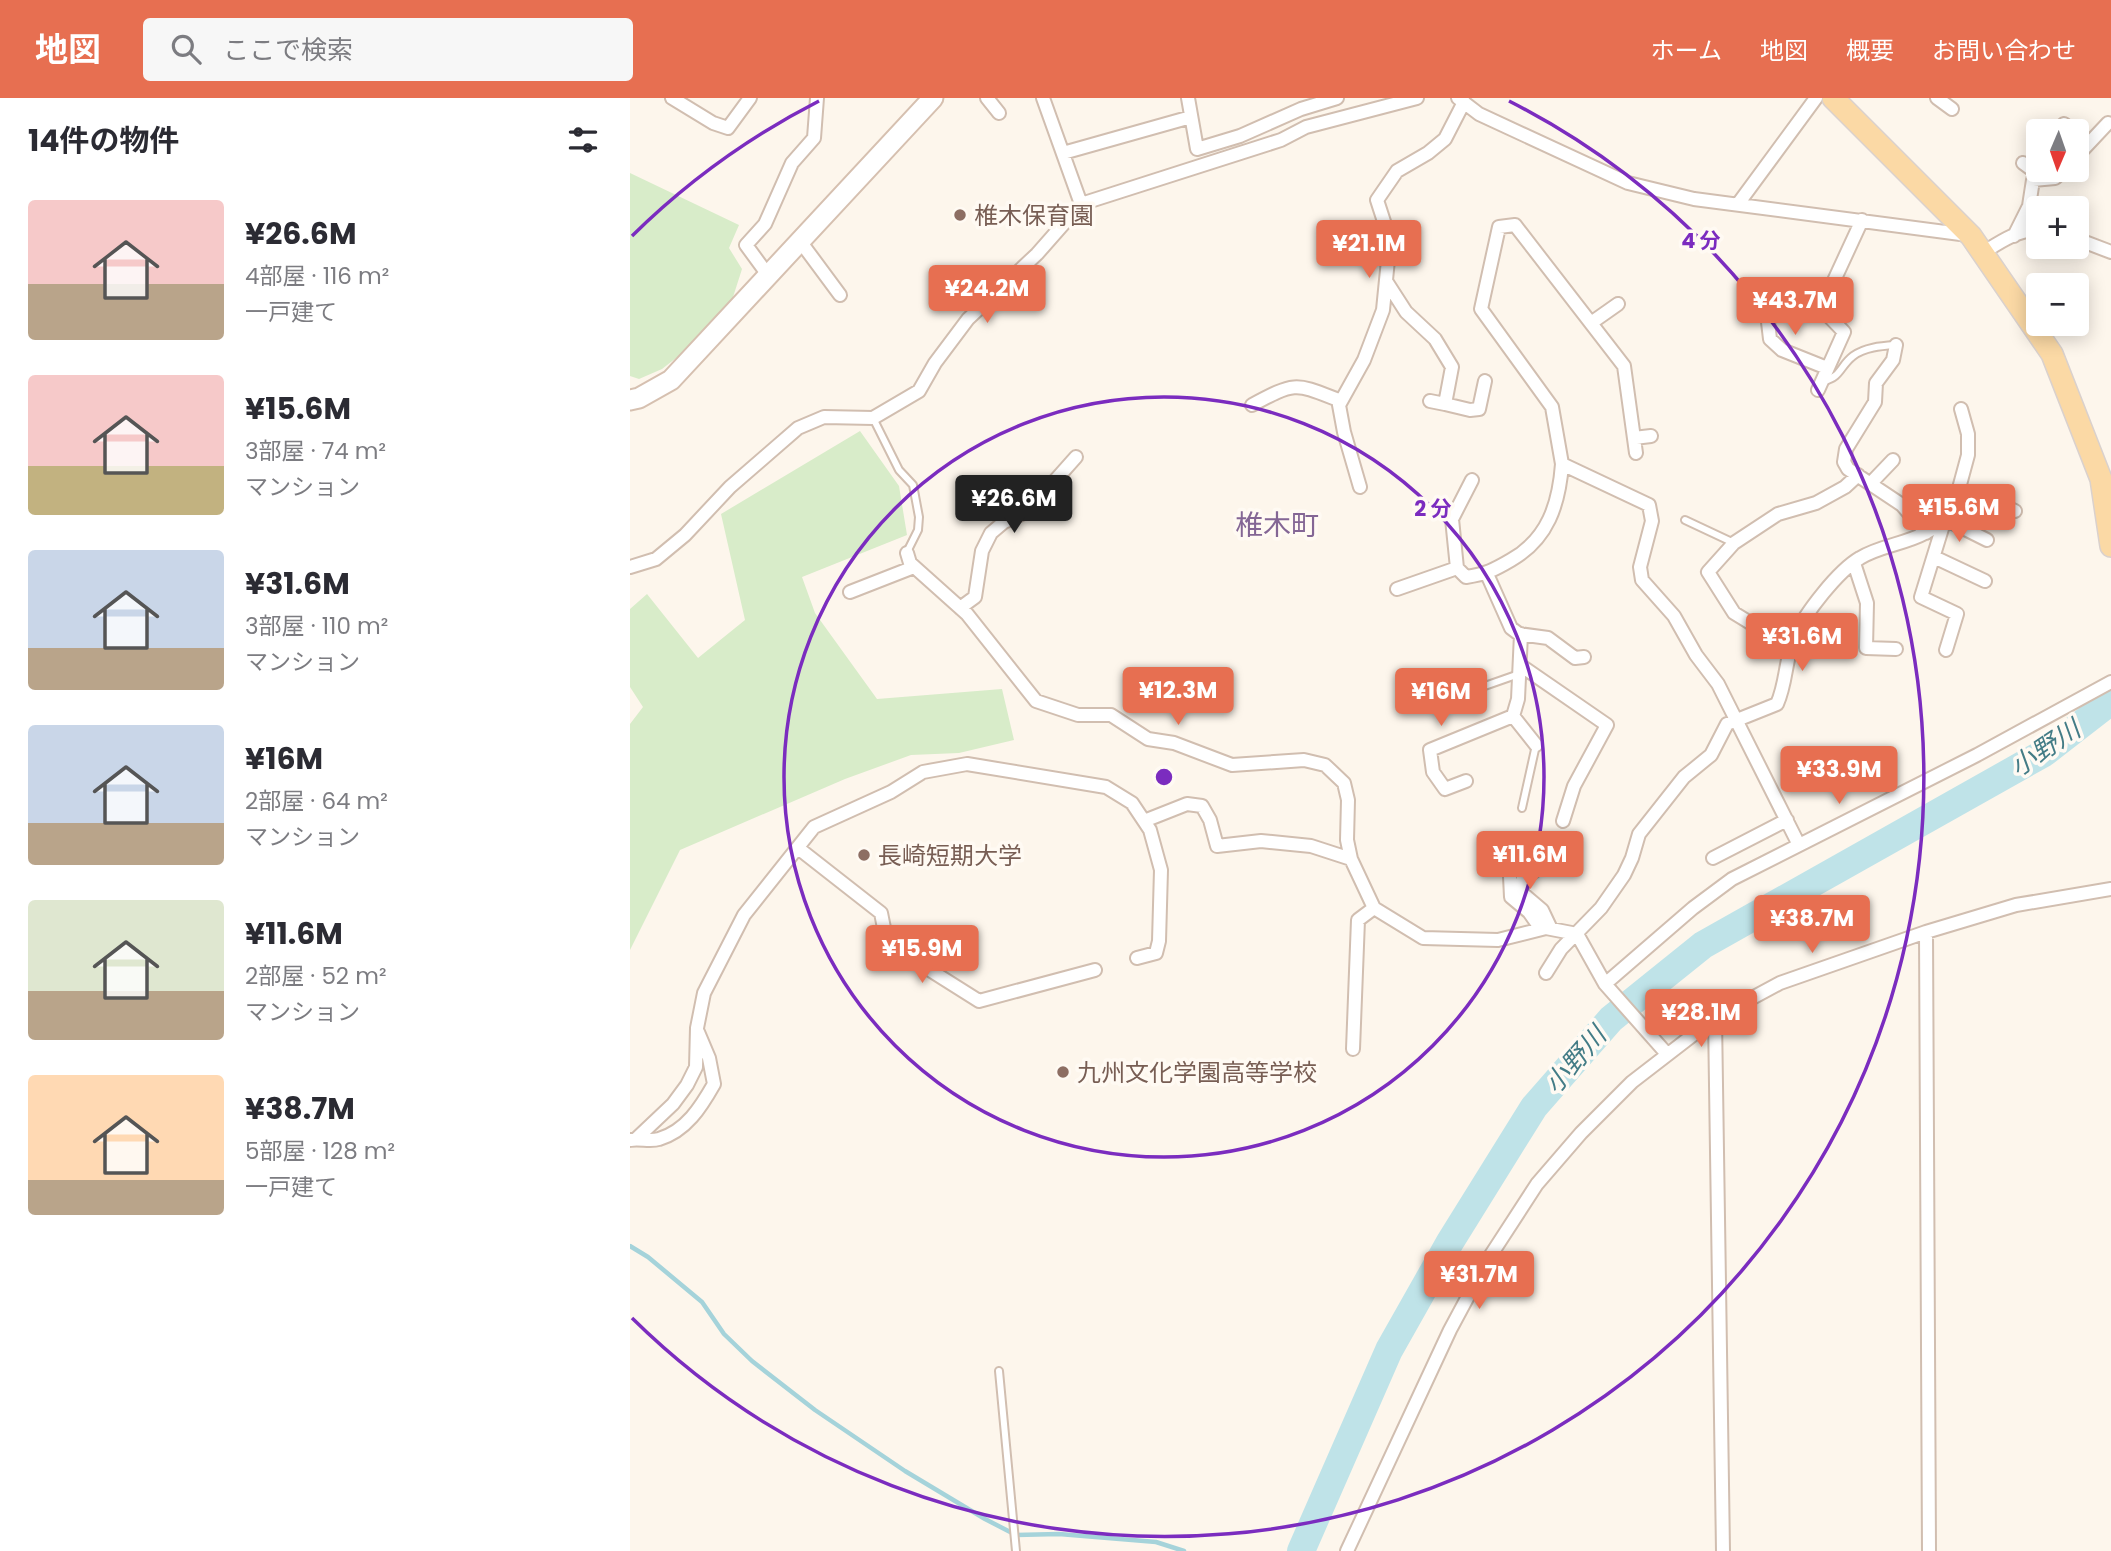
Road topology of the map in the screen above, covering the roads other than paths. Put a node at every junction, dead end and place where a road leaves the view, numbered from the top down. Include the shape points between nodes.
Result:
1 (672, 98) edge
2 (750, 98) edge
3 (817, 98) edge
4 (933, 98) edge
5 (987, 98) edge
6 (1043, 98) edge
7 (1188, 98) edge
8 (1337, 98) edge
9 (1417, 98) edge
10 (1816, 98) edge
11 (1833, 98) edge
12 (1937, 98) edge
13 (1461, 100) edge
14 (1372, 104) edge
15 (1952, 109) dead end
16 (999, 113) dead end
17 (1191, 117) junction
18 (2108, 123) dead end
19 (2090, 143) edge
20 (1063, 153) junction
21 (2023, 163) dead end
22 (2026, 165) edge
23 (2034, 182) edge
24 (1081, 204) junction
25 (1738, 204) junction
26 (1863, 220) junction
27 (2026, 231) edge
28 (2014, 236) junction
29 (800, 241) junction
30 (1978, 244) junction
31 (2089, 244) edge
32 (2111, 252) edge
33 (768, 275) junction
34 (1386, 281) junction
35 (840, 295) dead end
36 (1774, 297) dead end
37 (1618, 304) dead end
38 (1591, 323) junction
39 (1896, 345) joint
40 (1827, 368) junction
41 (1485, 381) dead end
42 (1819, 386) joint
43 (630, 400) edge
44 (1341, 401) junction
45 (1430, 401) dead end
46 (1445, 404) junction
47 (1252, 405) dead end
48 (1961, 409) dead end
49 (873, 418) junction
50 (1651, 436) dead end
51 (1634, 438) junction
52 (1636, 453) dead end
53 (1076, 457) dead end
54 (1893, 460) dead end
55 (1562, 464) junction
56 (1858, 475) junction
57 (2106, 477) edge
58 (1472, 480) dead end
59 (1871, 483) junction
60 (1360, 487) dead end
61 (1939, 495) dead end
62 (2015, 511) dead end
63 (1953, 513) junction
64 (1685, 520) dead end
65 (1926, 533) junction
66 (1987, 540) dead end
67 (1734, 543) junction
68 (2111, 546) edge
69 (907, 553) joint
70 (1934, 557) junction
71 (1854, 563) junction
72 (630, 567) edge
73 (914, 567) junction
74 (1457, 568) junction
75 (1487, 574) junction
76 (1985, 581) dead end
77 (1397, 589) dead end
78 (850, 592) dead end
79 (960, 608) junction
80 (1521, 634) junction
81 (1792, 643) junction
82 (1896, 649) dead end
83 (1946, 650) dead end
84 (1584, 657) dead end
85 (1520, 669) junction
86 (1471, 674) dead end
87 (2111, 682) edge
88 (1513, 716) junction
89 (1737, 721) junction
90 (1536, 745) joint
91 (1466, 781) dead end
92 (1522, 807) dead end
93 (1787, 820) junction
94 (1144, 821) junction
95 (1563, 821) dead end
96 (1799, 845) junction
97 (798, 848) junction
98 (1509, 855) dead end
99 (1713, 858) dead end
100 (1351, 859) junction
101 (1548, 861) dead end
102 (2111, 889) edge
103 (1374, 908) junction
104 (1546, 929) junction
105 (1926, 932) junction
106 (1577, 934) junction
107 (1137, 958) dead end
108 (1095, 970) dead end
109 (1546, 973) dead end
110 (1607, 987) junction
111 (1715, 1018) junction
112 (696, 1028) junction
113 (1353, 1049) dead end
114 (1664, 1050) junction
115 (633, 1140) edge
116 (999, 1371) dead end
117 (1016, 1551) edge
118 (1347, 1551) edge
119 (1723, 1551) edge
120 (1929, 1551) edge

1 - 2 street via 729,128
3 - 33 street via 814,138 792,163 765,224 746,245
4 - 29 street
5 - 16 street
6 - 20 street
7 - 17 street
8 - 17 street via 1197,149
9 - 14 street
10 - 25 street
11 - 30 main road
12 - 15 street
13 - 25 street via 1479,114 1628,183
13 - 34 street via 1445,139 1397,171 1377,200 1390,240
14 - 24 street via 1281,140
17 - 20 street
18 - 19 street
20 - 24 street
21 - 22 street
23 - 28 street via 2029,206
24 - 49 street via 1037,254 968,319 919,391
25 - 26 street
26 - 30 street
26 - 40 street via 1822,301 1822,309 1844,332
27 - 28 street
28 - 30 street
29 - 33 street
29 - 35 street
30 - 57 main road via 2052,354
31 - 32 street
33 - 43 street via 671,380
34 - 44 street via 1382,310 1364,360
34 - 46 street via 1406,312 1435,339 1452,367
36 - 40 street via 1768,322 1770,339 1782,350
37 - 38 street
38 - 51 street via 1624,366
38 - 55 street via 1516,225 1499,227 1481,309 1552,407
39 - 42 lane via 1874,347 1853,356 1834,379
39 - 56 street via 1893,360 1876,383 1875,402 1846,449 1844,462
40 - 42 street
41 - 46 street via 1479,409
44 - 47 street via 1301,385
44 - 60 street via 1344,432
45 - 46 street
48 - 63 street via 1968,455
49 - 69 lane via 899,470 913,485 918,530
49 - 72 street via 824,417 798,428 656,559
50 - 51 street
51 - 52 street
53 - 79 street via 1028,511 990,533 982,551 975,597
54 - 59 street
55 - 75 street via 1560,493 1546,528 1527,551
55 - 89 street via 1649,505 1652,521 1640,567 1642,580 1674,617
56 - 59 street
56 - 67 street via 1816,503 1778,514
57 - 68 main road
58 - 74 street via 1452,519
59 - 65 street via 1902,505
61 - 63 street
62 - 63 street via 1995,502 1986,513
63 - 65 street
63 - 66 street
63 - 70 street
64 - 67 lane
65 - 71 street
67 - 81 street via 1708,572 1734,613
69 - 73 street
70 - 76 street
70 - 83 street via 1921,597 1957,614
71 - 81 street via 1817,603
71 - 82 street via 1867,603 1866,648
73 - 78 street
73 - 79 street
74 - 75 street via 1466,577
74 - 77 street
75 - 80 street via 1511,628
79 - 100 street via 1036,701 1078,715 1111,715 1148,739 1174,743 1232,765 1304,760 1325,765 1344,783
80 - 84 street via 1548,638 1575,658
80 - 85 street
81 - 89 street via 1777,704
85 - 86 lane via 1479,688
85 - 88 street
85 - 95 street via 1607,726 1574,786
87 - 96 street
88 - 90 street
88 - 91 street via 1430,750 1433,772 1445,789
89 - 93 street
89 - 106 street via 1727,724 1711,755 1684,777 1639,834 1624,875
90 - 92 lane
93 - 96 street
93 - 99 street
94 - 97 street via 1132,803 1106,787 967,764 923,772 814,827
94 - 100 street via 1187,804 1202,806 1217,846 1273,842 1311,846
94 - 107 street via 1161,870 1159,942 1156,953
96 - 110 street via 1732,878
97 - 108 street via 881,912 887,943 979,1001
97 - 112 street via 744,915 704,993
98 - 104 street via 1511,897
100 - 103 street
101 - 104 street via 1522,880 1522,893 1542,910
102 - 105 street via 2016,905
103 - 104 street via 1423,938 1498,940
103 - 113 street via 1358,920
104 - 106 street
105 - 111 street via 1780,984
105 - 120 street
106 - 109 street
106 - 110 street
110 - 114 street
111 - 114 street
111 - 119 street
112 - 115 street via 696,1067 687,1085
112 - 115 street via 714,1084 698,1112 680,1129 657,1140
114 - 118 street via 1537,1184 1487,1261
116 - 117 lane

